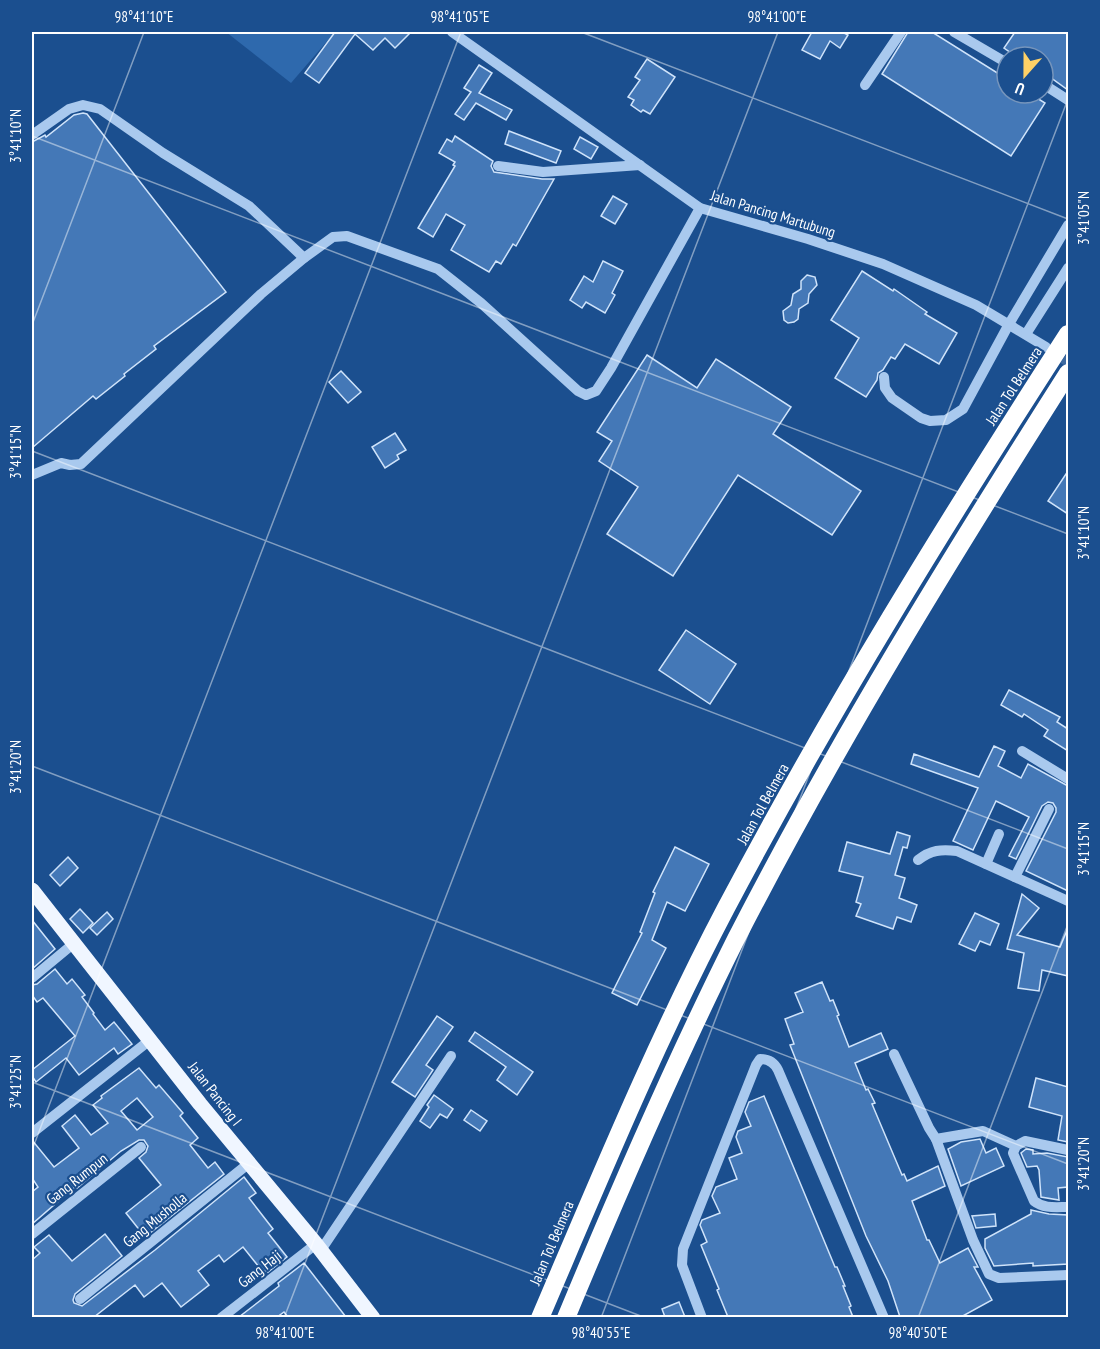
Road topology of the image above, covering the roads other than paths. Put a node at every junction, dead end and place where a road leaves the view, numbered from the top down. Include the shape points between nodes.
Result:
1 (452, 32) edge
2 (901, 32) edge
3 (954, 32) edge
4 (995, 56) edge
5 (865, 85) dead end
6 (1055, 92) edge
7 (1068, 100) edge
8 (32, 135) edge
9 (640, 165) junction
10 (498, 166) dead end
11 (700, 208) junction
12 (1068, 225) edge
13 (304, 258) junction
14 (1068, 268) edge
15 (1009, 324) junction
16 (1026, 334) junction
17 (1068, 334) edge
18 (1047, 347) tunnel mouth
19 (1068, 373) edge
20 (884, 377) dead end
21 (32, 475) edge
22 (1022, 751) dead end
23 (1068, 779) edge
24 (1049, 809) dead end
25 (999, 834) dead end
26 (918, 860) dead end
27 (986, 864) junction
28 (1015, 878) junction
29 (32, 890) edge
30 (1068, 901) edge
31 (73, 944) junction
32 (32, 978) edge
33 (150, 1040) junction
34 (894, 1054) dead end
35 (451, 1056) dead end
36 (32, 1133) edge
37 (936, 1139) junction
38 (1016, 1146) junction
39 (141, 1148) dead end
40 (1068, 1150) edge
41 (248, 1164) junction
42 (1068, 1207) edge
43 (32, 1234) edge
44 (318, 1247) junction
45 (1068, 1275) edge
46 (80, 1299) dead end
47 (221, 1317) edge
48 (373, 1317) edge
49 (540, 1317) edge
50 (566, 1317) edge
51 (702, 1317) edge
52 (884, 1317) edge

1 - 9 street, Jalan Pancing Martubung
2 - 5 street
3 - 4 street
6 - 7 street
8 - 13 street via 69,109 83,105 100,109 249,206
9 - 10 street via 543,172
9 - 11 street, Jalan Pancing Martubung
11 - 13 street via 626,342 596,391 586,395 438,269 347,236 333,237
11 - 15 street, Jalan Pancing Martubung via 883,264
12 - 15 street
13 - 21 street via 81,464 61,464
14 - 16 street
15 - 16 street, Jalan Pancing Martubung
15 - 20 street via 963,408 946,420 921,418 892,398
16 - 18 street, Jalan Pancing Martubung
17 - 49 highway, Jalan Tol Belmera via 886,625 725,910 641,1083
19 - 50 highway via 941,574 763,888 686,1041
22 - 23 street
24 - 28 street
25 - 27 street
26 - 27 street via 943,849
27 - 28 street
28 - 30 street
29 - 31 main road, Jalan Pancing I
31 - 32 street
31 - 33 main road, Jalan Pancing I
33 - 36 street
33 - 41 main road, Jalan Pancing I
34 - 37 street
35 - 44 street, Gang Haji
37 - 38 street via 983,1131
37 - 45 street via 989,1274 999,1278
38 - 40 street via 1025,1141
38 - 42 street via 1014,1158 1034,1201 1040,1206
39 - 43 street, Gang Rumpun
41 - 44 main road, Jalan Pancing I
41 - 46 street, Gang Musholla
44 - 47 street, Gang Haji
44 - 48 main road, Jalan Pancing I
51 - 52 street via 681,1265 683,1249 760,1059 776,1065

